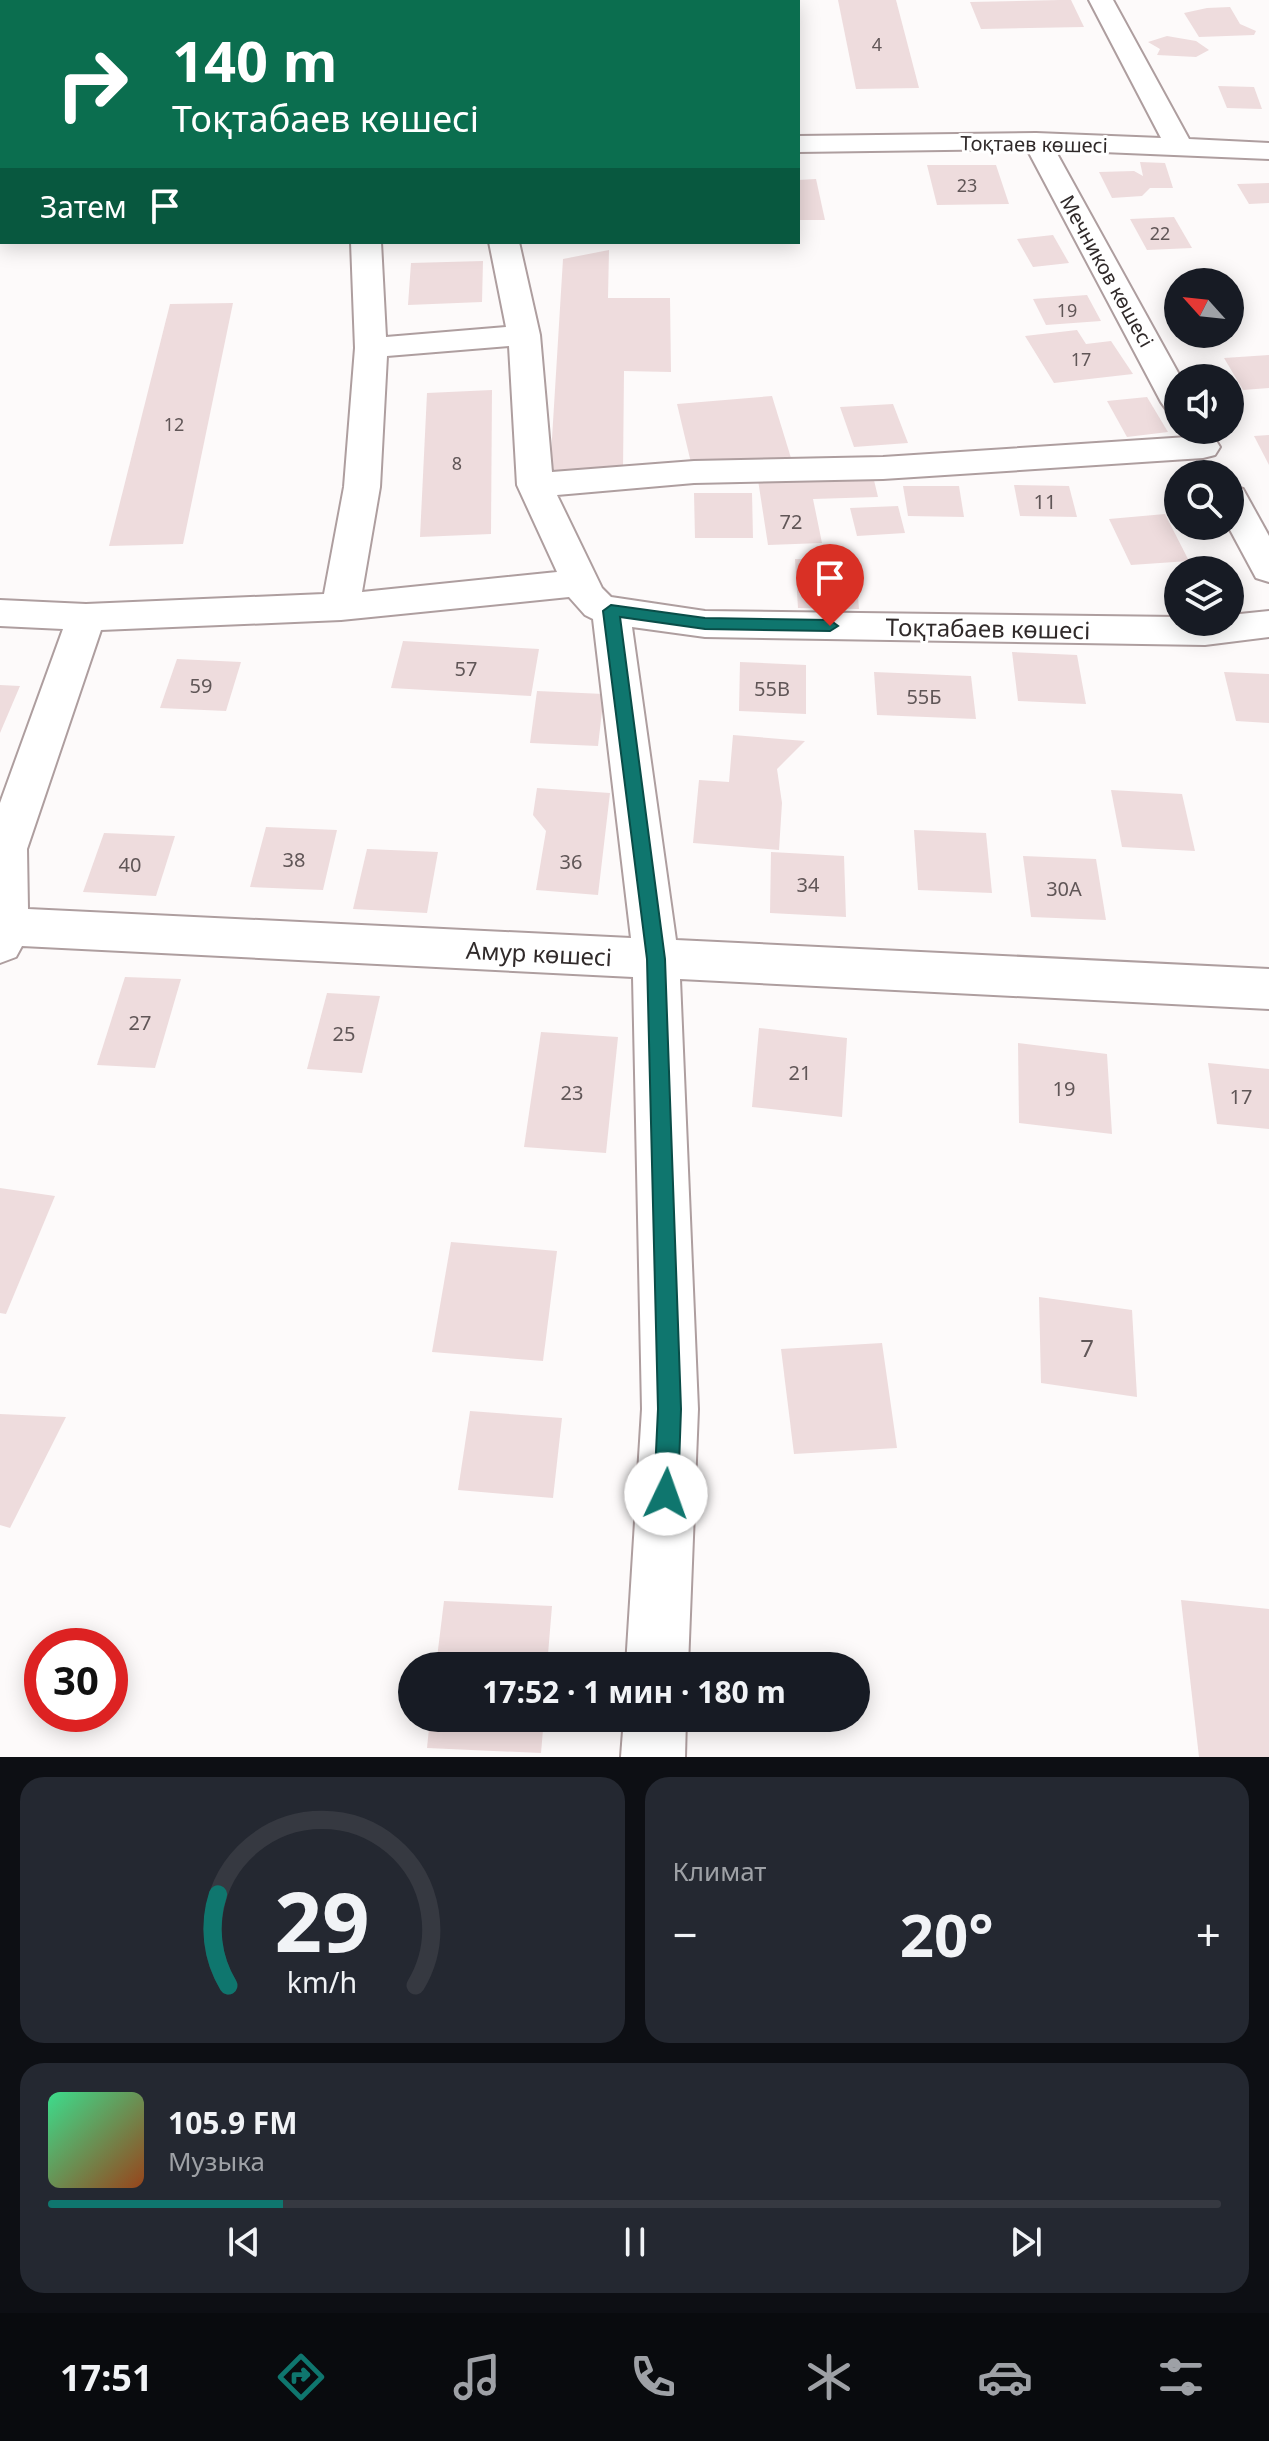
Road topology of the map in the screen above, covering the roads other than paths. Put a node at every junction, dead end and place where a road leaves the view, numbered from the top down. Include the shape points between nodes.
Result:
1 (1101, 0) edge
2 (1036, 141) junction
3 (800, 144) edge
4 (1180, 149) junction
5 (1269, 151) edge
6 (366, 244) edge
7 (504, 244) edge
8 (524, 335) junction
9 (371, 348) junction
10 (1164, 376) edge
11 (1204, 450) edge
12 (535, 485) junction
13 (1244, 523) edge
14 (1269, 569) edge
15 (595, 597) junction
16 (341, 607) junction
17 (0, 613) edge
18 (86, 617) junction
19 (1269, 624) edge
20 (2, 932) edge
21 (656, 959) junction
22 (1269, 989) edge
23 (658, 1652) edge
24 (654, 1732) edge
25 (653, 1757) edge

1 - 4 street
2 - 3 street, Тоқтаев көшесі
2 - 4 street, Тоқтаев көшесі
2 - 10 street, Мечников көшесі
4 - 5 street, Тоқтаев көшесі
6 - 9 street
7 - 8 street
8 - 9 street
8 - 12 street
9 - 16 street via 362,487
11 - 12 street via 883,468 694,472
12 - 15 street
13 - 14 street
15 - 16 street, Тоқтабаев көшесі
15 - 19 street, Тоқтабаев көшесі via 705,624 1205,631
15 - 21 street
16 - 18 street, Тоқтабаев көшесі
17 - 18 street, Тоқтабаев көшесі
18 - 20 street via 5,849
20 - 21 street, Амур көшесі
21 - 22 street, Амур көшесі
21 - 23 street via 670,1409
24 - 25 street

